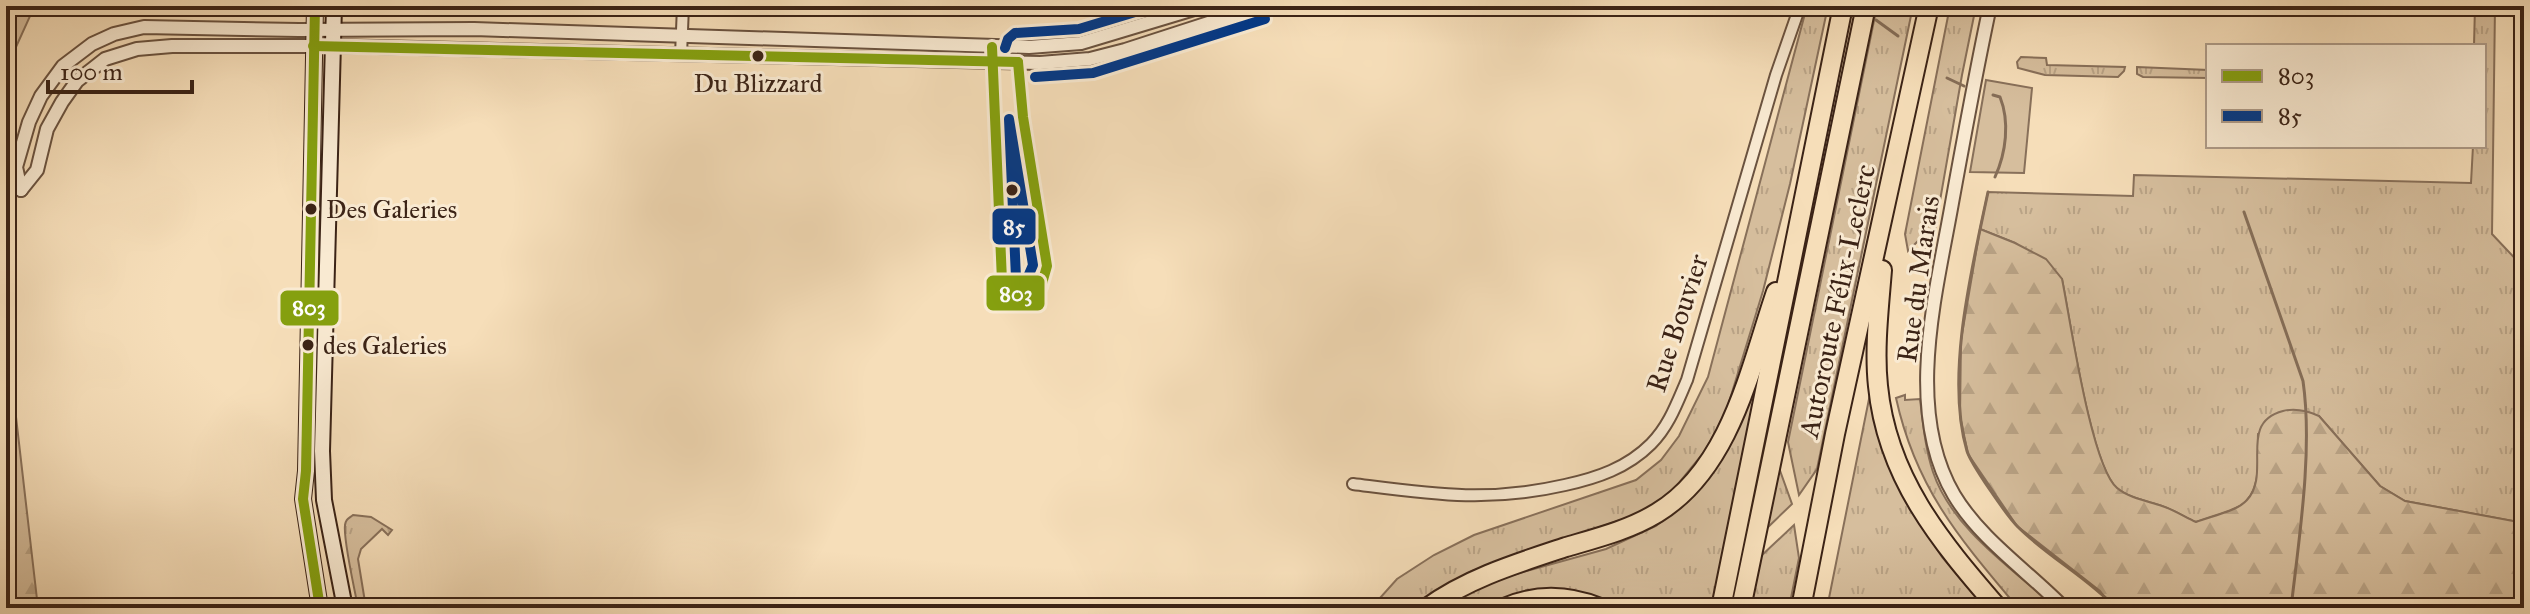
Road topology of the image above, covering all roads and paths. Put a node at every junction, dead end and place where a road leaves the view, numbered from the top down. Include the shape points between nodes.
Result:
1 (315, 6) edge
2 (334, 6) edge
3 (683, 6) edge
4 (1204, 6) edge
5 (1261, 6) edge
6 (1800, 6) edge
7 (1843, 6) edge
8 (1866, 6) edge
9 (1929, 6) edge
10 (1990, 6) edge
11 (334, 28) junction
12 (315, 29) junction
13 (682, 36) junction
14 (313, 46) junction
15 (335, 46) junction
16 (681, 55) junction
17 (6, 188) edge
18 (21, 190) junction
19 (1886, 210) junction
20 (1800, 221) junction
21 (1835, 434) junction
22 (1353, 484) dead end
23 (320, 608) edge
24 (345, 608) edge
25 (1427, 608) edge
26 (1504, 608) edge
27 (1600, 608) edge
28 (1721, 608) edge
29 (1741, 608) edge
30 (1801, 608) edge
31 (1808, 608) edge
32 (1998, 608) edge
33 (2064, 608) edge

1 - 12 main road
2 - 11 main road
3 - 13 street
4 - 13 street via 1081,43 1029,47
5 - 16 street via 1090,59 1040,63
6 - 22 street, Rue Bouvier via 1687,380 1652,443 1608,473 1528,493 1454,496
7 - 20 highway
8 - 29 highway, Autoroute Félix-Leclerc
9 - 19 highway, Autoroute Félix-Leclerc
10 - 33 street, Rue du Marais via 1928,348 1932,436 1945,478 1963,509
11 - 12 street
11 - 13 street
11 - 15 main road
12 - 14 main road
12 - 18 street via 144,27 92,44 63,66 41,96 16,167
13 - 16 street
14 - 15 street
14 - 18 street via 172,46 105,59 77,81 62,102 47,129 37,170
14 - 23 main road via 303,499
15 - 16 street
15 - 24 main road via 322,451 324,500
17 - 18 street
19 - 21 highway, Autoroute Félix-Leclerc
19 - 32 highway via 1878,383 1891,447 1916,505
20 - 25 highway via 1735,411 1692,483 1643,521 1504,568
20 - 28 highway
21 - 30 highway, Autoroute Félix-Leclerc
21 - 31 highway
26 - 27 highway via 1557,598

